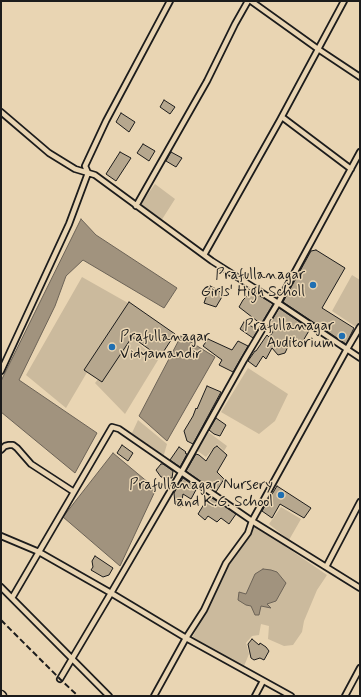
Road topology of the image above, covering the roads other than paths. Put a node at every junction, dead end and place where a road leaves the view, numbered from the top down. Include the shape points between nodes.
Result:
1 (170, 1) edge
2 (249, 1) edge
3 (344, 1) edge
4 (318, 49) junction
5 (360, 77) edge
6 (1, 112) edge
7 (282, 117) junction
8 (360, 152) edge
9 (351, 169) junction
10 (88, 173) junction
11 (136, 206) junction
12 (204, 255) junction
13 (278, 303) junction
14 (360, 327) edge
15 (347, 349) junction
16 (360, 358) edge
17 (1, 371) edge
18 (1, 450) edge
19 (182, 471) junction
20 (74, 492) junction
21 (360, 502) edge
22 (252, 521) junction
23 (1, 536) edge
24 (39, 552) junction
25 (326, 567) junction
26 (1, 587) edge
27 (360, 588) edge
28 (111, 593) junction
29 (12, 598) junction
30 (186, 638) junction
31 (72, 659) junction
32 (360, 668) edge
33 (60, 680) dead end
34 (263, 680) junction
35 (109, 696) edge
36 (154, 696) edge
37 (255, 696) edge
38 (290, 696) edge
39 (345, 696) edge

1 - 10 street via 106,121 86,166
2 - 4 street
2 - 11 street via 208,81
3 - 4 street
4 - 5 street
4 - 7 street
6 - 10 street via 49,152 74,169
7 - 9 street
7 - 12 street
8 - 9 street
9 - 13 street
10 - 11 street via 95,175
10 - 17 street via 69,224
11 - 12 street
12 - 13 street
13 - 15 street
13 - 19 street
14 - 15 street
15 - 16 street
15 - 22 street
18 - 20 street via 13,445 31,464
19 - 20 street via 119,429 112,427
19 - 22 street
19 - 28 street
20 - 24 street
21 - 25 street
22 - 25 street
22 - 30 street via 248,533 226,563 204,610
23 - 24 street
24 - 28 street
24 - 29 street
25 - 27 street
26 - 29 street
28 - 30 street
28 - 31 street
29 - 31 street
30 - 34 street
30 - 36 street
31 - 33 street
31 - 35 street
32 - 39 street
34 - 37 street
34 - 38 street

